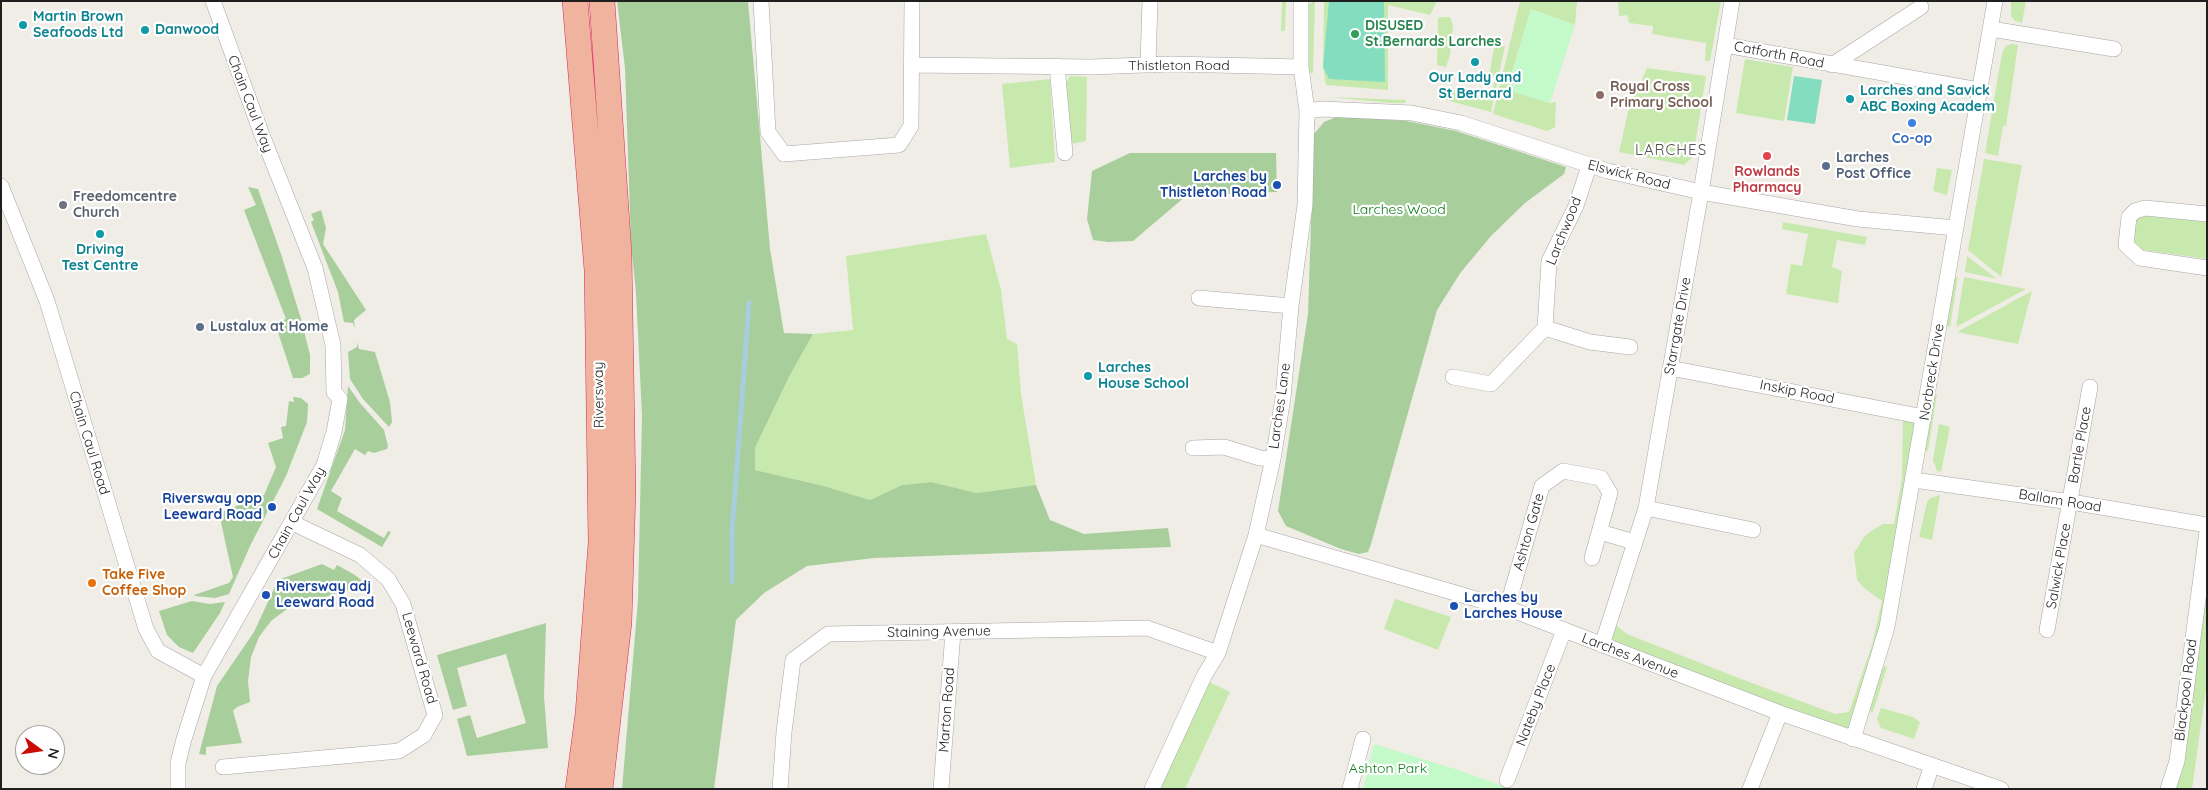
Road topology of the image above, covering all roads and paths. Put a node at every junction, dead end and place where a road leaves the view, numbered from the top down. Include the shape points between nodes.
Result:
1 (213, 1) edge
2 (575, 1) edge
3 (602, 1) edge
4 (761, 1) edge
5 (912, 1) edge
6 (1150, 1) edge
7 (1301, 1) edge
8 (1732, 1) edge
9 (1995, 1) edge
10 (1921, 7) dead end
11 (1991, 28) junction
12 (1725, 45) junction
13 (2114, 49) dead end
14 (1148, 64) junction
15 (912, 65) junction
16 (1832, 65) junction
17 (1058, 66) junction
18 (1300, 68) junction
19 (1979, 90) junction
20 (1307, 111) junction
21 (1065, 153) dead end
22 (1589, 166) junction
23 (1, 186) edge
24 (1701, 192) junction
25 (2207, 214) edge
26 (1956, 228) junction
27 (2207, 268) edge
28 (1199, 298) dead end
29 (1291, 306) junction
30 (1545, 328) junction
31 (1630, 347) dead end
32 (1670, 368) junction
33 (1453, 377) dead end
34 (2090, 388) dead end
35 (1924, 416) junction
36 (1193, 448) dead end
37 (1273, 459) junction
38 (1914, 480) junction
39 (2071, 502) junction
40 (1646, 508) junction
41 (293, 523) junction
42 (2207, 525) edge
43 (1753, 530) dead end
44 (2207, 531) edge
45 (1600, 532) junction
46 (1256, 535) junction
47 (1634, 542) junction
48 (1592, 558) dead end
49 (1508, 608) junction
50 (1564, 630) junction
51 (2048, 630) dead end
52 (953, 632) junction
53 (1602, 645) junction
54 (1218, 653) junction
55 (204, 676) junction
56 (1780, 713) junction
57 (1363, 739) dead end
58 (1853, 739) junction
59 (1932, 765) junction
60 (223, 767) dead end
61 (1507, 780) dead end
62 (178, 789) edge
63 (578, 789) edge
64 (600, 789) edge
65 (780, 789) edge
66 (941, 789) edge
67 (1152, 789) edge
68 (1350, 789) edge
69 (1750, 789) edge
70 (1924, 789) edge
71 (2001, 789) edge
72 (2168, 789) edge

1 - 41 street, Chain Caul Way via 315,268 333,345 334,392 340,399 334,432 324,465
2 - 63 highway, Riversway via 597,270 601,543 588,714
3 - 64 highway, Riversway via 619,254 623,491 619,622
4 - 15 street via 768,132 784,154 899,145 911,126
5 - 15 street
6 - 14 street
7 - 18 street, Larches Lane
8 - 12 street, Starrgate Drive
9 - 11 street, Norbreck Drive
10 - 16 street, Catforth Road
11 - 13 street
11 - 19 street, Norbreck Drive
12 - 16 street, Catforth Road
12 - 24 street, Starrgate Drive
14 - 17 street, Thistleton Road
14 - 18 street, Thistleton Road
15 - 17 street, Thistleton Road
16 - 19 street, Catforth Road
17 - 21 street
18 - 20 street, Larches Lane
19 - 26 street, Norbreck Drive
20 - 22 street, Elswick Road via 1412,113 1461,123
20 - 29 street, Larches Lane via 1305,206
22 - 24 street, Elswick Road
22 - 30 street, Larchwood via 1576,206 1549,261
23 - 55 street, Chain Caul Road via 47,301 146,629 158,651
24 - 26 street, Elswick Road via 1858,219
24 - 32 street, Starrgate Drive
25 - 27 street via 2145,208 2135,211 2128,217 2126,245 2140,258
26 - 35 street, Norbreck Drive
28 - 29 street
29 - 37 street, Larches Lane via 1284,398
30 - 31 street via 1590,342
30 - 33 street via 1491,384
32 - 35 street, Inskip Road
32 - 40 street, Starrgate Drive
34 - 39 street, Bartle Place
35 - 38 street, Norbreck Drive
36 - 37 street via 1224,447
37 - 46 street, Larches Lane
38 - 39 street, Ballam Road
38 - 58 street, Norbreck Drive via 1887,627
39 - 42 street, Ballam Road
39 - 51 street, Salwick Place
40 - 43 street
40 - 47 street, Starrgate Drive
41 - 55 street, Chain Caul Way
41 - 60 street, Leeward Road via 360,555 388,579 403,604 435,715 424,735 399,751
44 - 72 street, Blackpool Road via 2177,761
45 - 47 street
45 - 48 street, Ashton Gate
45 - 49 street, Ashton Gate via 1610,493 1602,478 1563,471 1542,486
46 - 49 street, Larches Avenue
46 - 54 street, Larches Lane
47 - 53 street, Starrgate Drive
49 - 50 street, Larches Avenue
50 - 53 street, Larches Avenue
50 - 61 street, Nateby Place
52 - 54 street, Staining Avenue via 1147,628
52 - 65 street, Staining Avenue via 828,634 793,660
52 - 66 street, Marton Road
53 - 56 street, Larches Avenue
54 - 67 street, Larches Lane via 1204,676
55 - 62 street, Chain Caul Way via 178,764
56 - 58 street, Larches Avenue
56 - 69 street
57 - 68 street
58 - 59 street, Larches Avenue
59 - 70 street
59 - 71 street, Larches Avenue

